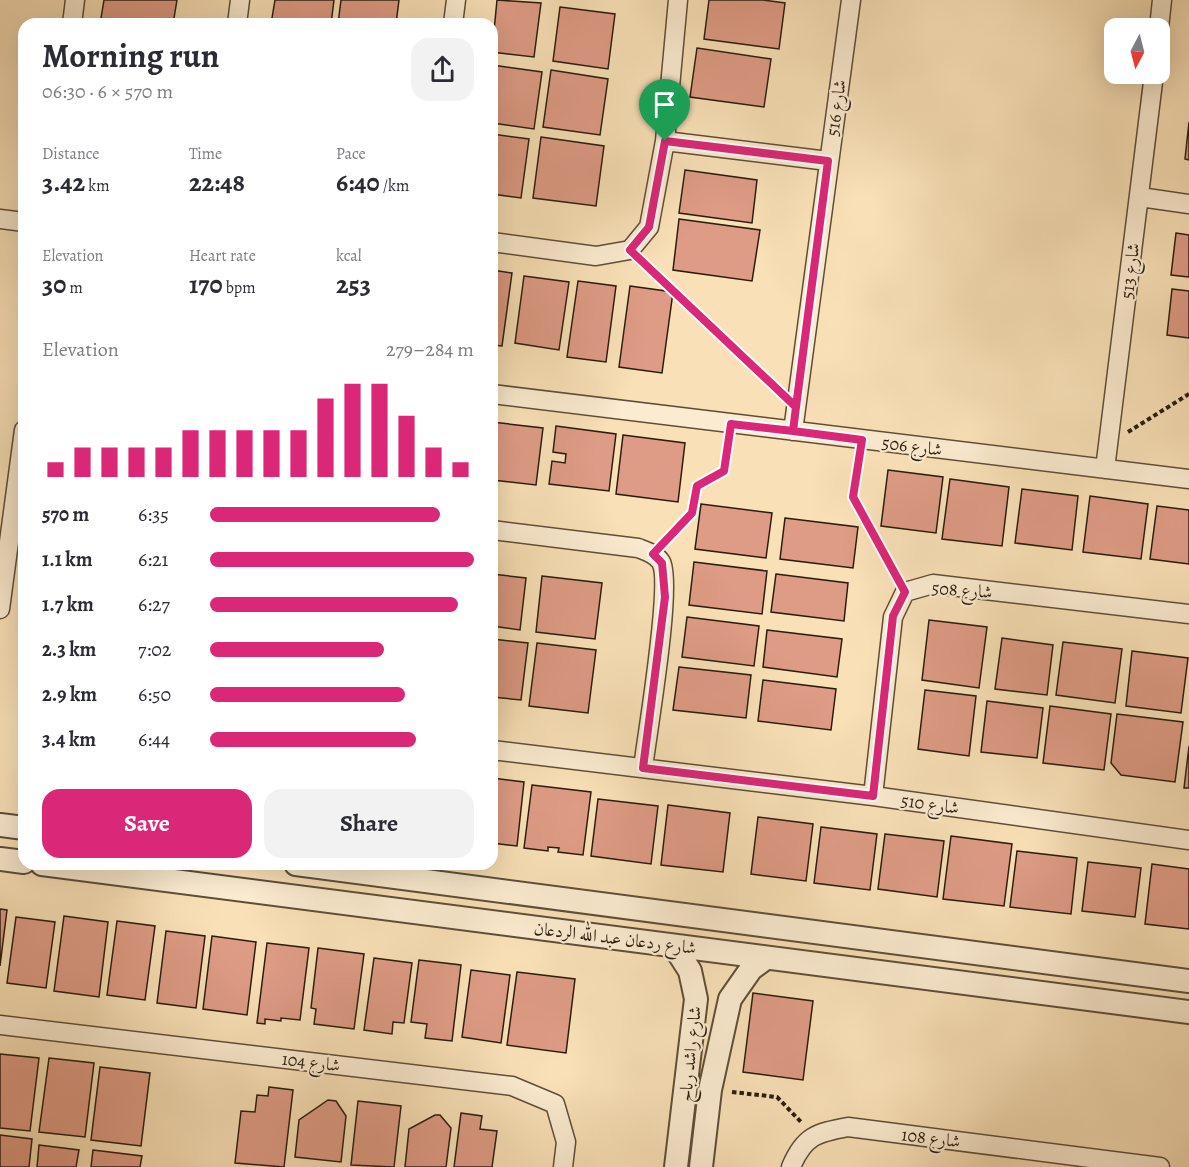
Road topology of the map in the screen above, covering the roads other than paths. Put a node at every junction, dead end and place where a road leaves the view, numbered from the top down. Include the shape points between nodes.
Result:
1 (75, 0) edge
2 (240, 0) edge
3 (456, 0) edge
4 (678, 0) edge
5 (851, 0) edge
6 (1162, 0) edge
7 (73, 18) edge
8 (238, 18) edge
9 (454, 18) edge
10 (1160, 18) edge
11 (1153, 84) edge
12 (665, 141) junction
13 (828, 161) junction
14 (1140, 197) junction
15 (1189, 204) edge
16 (0, 219) edge
17 (18, 221) edge
18 (498, 243) edge
19 (498, 395) edge
20 (793, 431) junction
21 (1104, 469) junction
22 (18, 475) edge
23 (1189, 479) edge
24 (498, 531) edge
25 (0, 609) edge
26 (1189, 614) edge
27 (498, 751) edge
28 (643, 768) junction
29 (873, 796) junction
30 (0, 825) edge
31 (18, 827) edge
32 (1189, 840) edge
33 (0, 859) edge
34 (18, 861) edge
35 (88, 870) edge
36 (342, 870) edge
37 (674, 946) junction
38 (766, 958) junction
39 (1046, 962) junction
40 (1189, 981) edge
41 (1042, 992) junction
42 (1189, 1012) edge
43 (696, 1013) junction
44 (724, 1017) junction
45 (0, 1025) edge
46 (562, 1167) edge
47 (676, 1167) edge
48 (702, 1167) edge
49 (791, 1167) edge
50 (1160, 1167) edge

1 - 7 street
2 - 8 street
3 - 9 street
4 - 12 street
5 - 13 street, شارع 516
6 - 10 street
11 - 14 street, شارع 513
12 - 13 street
12 - 18 street via 649,227 630,250 596,256
13 - 20 street, شارع 516
14 - 15 street
14 - 21 street, شارع 513
16 - 17 street
19 - 20 street, شارع 506
20 - 21 street, شارع 506
21 - 23 street, شارع 506
22 - 25 street
24 - 28 street via 638,548 662,563 665,597
26 - 29 street, شارع 508 via 933,584 905,592 893,616
27 - 28 street, شارع 510
28 - 29 street, شارع 510
29 - 32 street, شارع 510
30 - 31 street
33 - 34 street
35 - 37 street, شارع ردعان عبد الله الردعان
36 - 39 street, شارع ردعان عبد الله الردعان
37 - 38 street, شارع ردعان عبد الله الردعان
37 - 43 street, شارع راشد رباح via 692,977
38 - 41 street, شارع ردعان عبد الله الردعان
38 - 44 street, شارع راشد رباح via 738,983
39 - 40 street, شارع ردعان عبد الله الردعان
39 - 41 street
41 - 42 street, شارع ردعان عبد الله الردعان
43 - 44 street
43 - 47 street, شارع راشد رباح
44 - 48 street, شارع راشد رباح via 710,1090
45 - 46 street, شارع 104 via 512,1086 555,1104 566,1142
49 - 50 street, شارع 108 via 797,1153 814,1135 848,1127

